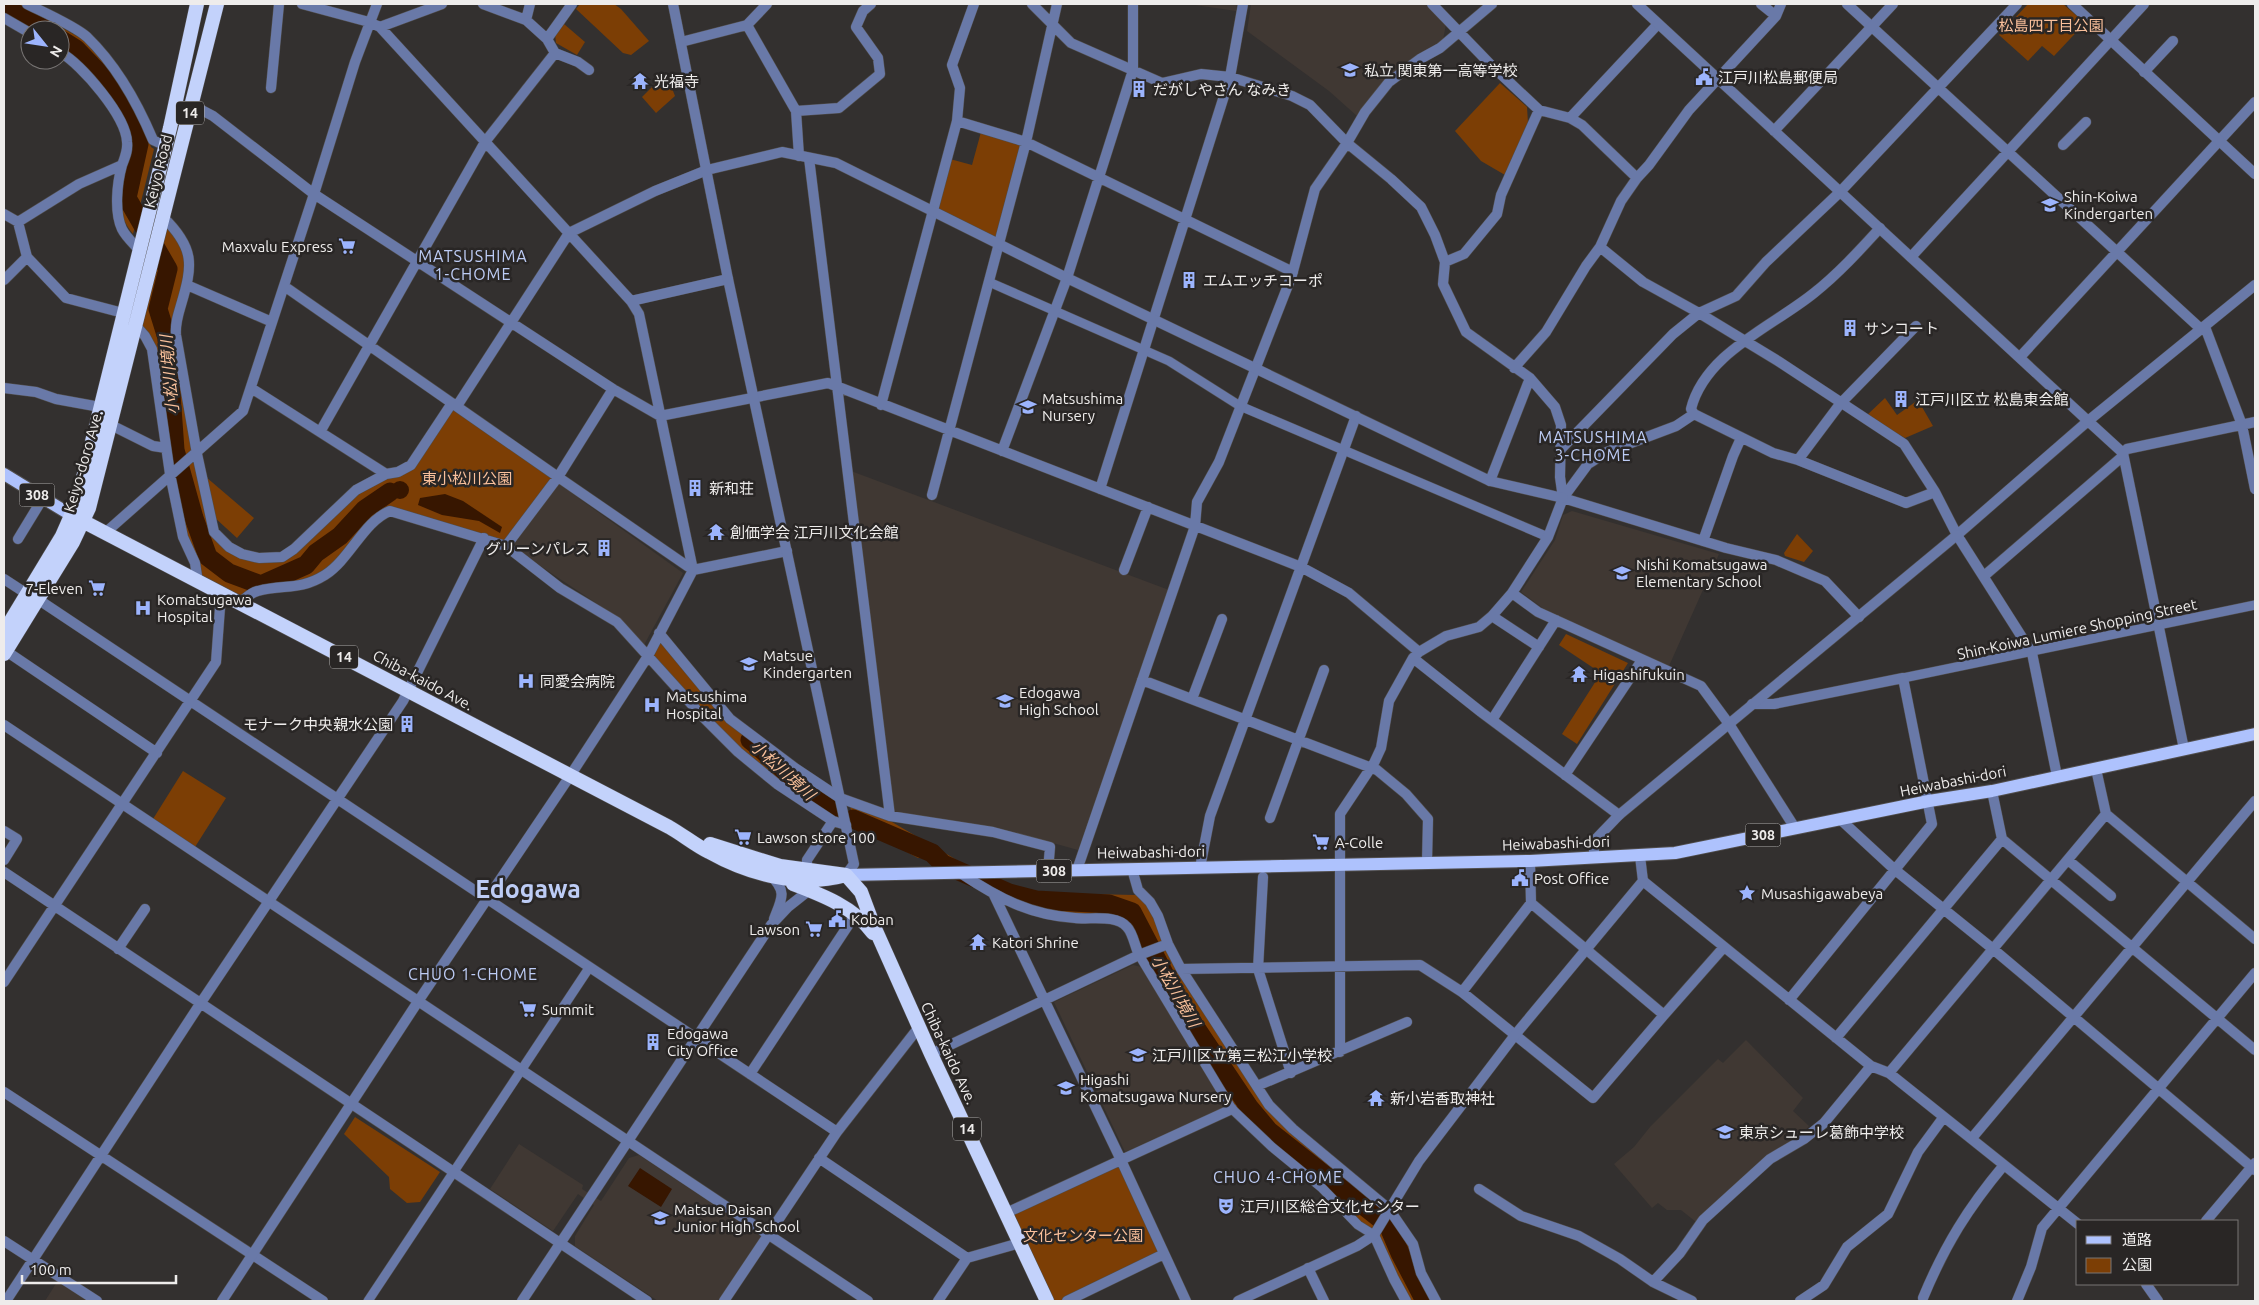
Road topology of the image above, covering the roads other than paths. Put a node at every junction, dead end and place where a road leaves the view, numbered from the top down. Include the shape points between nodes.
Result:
1 (27, 4) edge
2 (197, 4) edge
3 (217, 4) edge
4 (279, 4) edge
5 (302, 4) edge
6 (377, 4) edge
7 (442, 4) edge
8 (483, 4) edge
9 (530, 4) edge
10 (572, 4) edge
11 (673, 4) edge
12 (767, 4) edge
13 (871, 4) edge
14 (974, 4) edge
15 (1032, 4) edge
16 (1057, 4) edge
17 (1133, 4) edge
18 (1243, 4) edge
19 (1432, 4) edge
20 (1492, 4) edge
21 (1637, 4) edge
22 (1762, 4) edge
23 (1781, 4) edge
24 (1847, 4) edge
25 (1892, 4) edge
26 (2017, 4) edge
27 (2072, 4) edge
28 (2144, 4) edge
29 (1776, 16) junction
30 (4, 18) edge
31 (526, 20) junction
32 (369, 22) junction
33 (1658, 24) junction
34 (747, 25) junction
35 (1053, 25) junction
36 (1872, 26) junction
37 (380, 27) junction
38 (20, 28) edge
39 (1459, 32) junction
40 (547, 39) junction
41 (2110, 41) junction
42 (2173, 41) dead end
43 (681, 42) junction
44 (555, 53) junction
45 (70, 58) edge
46 (589, 70) dead end
47 (1133, 70) junction
48 (2144, 72) junction
49 (1230, 77) junction
50 (1720, 80) junction
51 (272, 88) dead end
52 (1939, 88) junction
53 (2255, 102) edge
54 (192, 105) junction
55 (1539, 110) junction
56 (796, 111) junction
57 (1570, 118) junction
58 (957, 121) junction
59 (2086, 122) dead end
60 (1774, 132) junction
61 (2219, 141) junction
62 (485, 142) junction
63 (1026, 142) junction
64 (1348, 143) junction
65 (2063, 145) dead end
66 (166, 146) junction
67 (2008, 152) junction
68 (804, 157) junction
69 (122, 165) junction
70 (707, 170) junction
71 (2255, 174) edge
72 (1099, 177) junction
73 (1637, 178) junction
74 (1840, 192) junction
75 (314, 194) junction
76 (932, 211) junction
77 (4, 214) edge
78 (1185, 219) junction
79 (163, 220) junction
80 (18, 222) junction
81 (1880, 228) junction
82 (569, 233) junction
83 (999, 244) junction
84 (140, 247) junction
85 (1600, 247) junction
86 (2117, 252) junction
87 (27, 257) junction
88 (1911, 257) junction
89 (152, 260) joint
90 (418, 260) junction
91 (1446, 262) junction
92 (1293, 272) junction
93 (728, 278) junction
94 (1067, 278) junction
95 (4, 280) edge
96 (989, 282) junction
97 (2255, 285) edge
98 (187, 286) junction
99 (284, 286) junction
100 (631, 301) junction
101 (1054, 310) junction
102 (123, 313) junction
103 (1699, 313) junction
104 (1154, 319) junction
105 (272, 322) junction
106 (511, 322) junction
107 (136, 326) junction
108 (1916, 326) dead end
109 (2203, 328) junction
110 (1746, 342) junction
111 (369, 345) junction
112 (1144, 349) junction
113 (2020, 357) junction
114 (1514, 368) junction
115 (1254, 369) junction
116 (1530, 378) junction
117 (836, 386) junction
118 (4, 388) edge
119 (251, 388) junction
120 (613, 389) junction
121 (755, 398) junction
122 (455, 404) junction
123 (1840, 404) junction
124 (881, 405) junction
125 (1240, 406) junction
126 (100, 407) junction
127 (1694, 414) junction
128 (660, 416) junction
129 (1356, 416) junction
130 (2088, 421) junction
131 (2255, 422) edge
132 (2242, 424) junction
133 (111, 425) junction
134 (949, 431) junction
135 (320, 432) junction
136 (1741, 438) junction
137 (166, 448) junction
138 (1561, 449) junction
139 (1344, 450) junction
140 (1002, 451) junction
141 (194, 455) junction
142 (2123, 455) junction
143 (1798, 460) junction
144 (172, 472) junction
145 (4, 474) edge
146 (386, 474) junction
147 (558, 477) junction
148 (1490, 481) junction
149 (1100, 489) junction
150 (2255, 489) edge
151 (1935, 492) junction
152 (932, 496) dead end
153 (43, 498) junction
154 (1563, 498) junction
155 (1148, 507) junction
156 (77, 518) junction
157 (1195, 526) junction
158 (105, 533) junction
159 (1957, 534) junction
160 (1548, 537) junction
161 (484, 538) junction
162 (18, 539) dead end
163 (1703, 540) junction
164 (506, 546) junction
165 (787, 552) junction
166 (1301, 567) junction
167 (693, 570) junction
168 (1124, 570) dead end
169 (1984, 576) junction
170 (4, 579) edge
171 (198, 582) junction
172 (1512, 593) junction
173 (221, 594) junction
174 (33, 597) junction
175 (239, 603) junction
176 (2255, 605) edge
177 (1492, 616) junction
178 (1859, 617) junction
179 (1222, 618) dead end
180 (1556, 620) junction
181 (2158, 626) junction
182 (4, 632) edge
183 (659, 633) junction
184 (1538, 648) junction
185 (5, 653) edge
186 (2032, 653) junction
187 (1416, 655) junction
188 (648, 656) junction
189 (1642, 660) junction
190 (1324, 670) dead end
191 (1903, 678) junction
192 (1142, 680) junction
193 (409, 691) junction
194 (1192, 699) junction
195 (190, 703) junction
196 (1752, 704) junction
197 (1245, 720) junction
198 (1492, 720) junction
199 (1729, 724) junction
200 (4, 725) edge
201 (2255, 734) edge
202 (1298, 740) junction
203 (2184, 749) junction
204 (157, 753) junction
205 (1371, 767) junction
206 (2096, 768) junction
207 (1565, 775) junction
208 (570, 776) junction
209 (2057, 776) junction
210 (1992, 791) junction
211 (840, 798) junction
212 (336, 800) junction
213 (1929, 801) junction
214 (2255, 801) edge
215 (122, 804) junction
216 (2106, 814) junction
217 (1619, 815) junction
218 (890, 816) junction
219 (1270, 818) dead end
220 (1842, 820) junction
221 (832, 821) junction
222 (846, 825) junction
223 (1795, 828) junction
224 (4, 831) edge
225 (679, 833) junction
226 (2002, 839) junction
227 (1640, 856) junction
228 (1594, 858) junction
229 (4, 860) edge
230 (2068, 860) junction
231 (1530, 861) junction
232 (1427, 862) junction
233 (1339, 864) junction
234 (1200, 868) junction
235 (1132, 869) junction
236 (1894, 869) junction
237 (807, 870) junction
238 (1077, 870) junction
239 (1048, 871) junction
240 (4, 872) edge
241 (962, 874) junction
242 (771, 876) junction
243 (846, 876) junction
244 (1263, 877) dead end
245 (827, 880) junction
246 (2051, 880) junction
247 (1643, 881) junction
248 (2187, 882) junction
249 (808, 890) junction
250 (994, 895) junction
251 (2111, 896) dead end
252 (487, 899) junction
253 (268, 901) junction
254 (1531, 903) junction
255 (54, 906) junction
256 (144, 909) dead end
257 (1943, 909) junction
258 (855, 915) junction
259 (771, 925) junction
260 (2255, 938) edge
261 (1165, 946) junction
262 (1724, 947) junction
263 (2132, 947) junction
264 (118, 949) junction
265 (1993, 949) junction
266 (1587, 950) junction
267 (1141, 954) junction
268 (888, 956) junction
269 (1340, 966) junction
270 (589, 968) junction
271 (1181, 969) junction
272 (1258, 969) junction
273 (2255, 973) edge
274 (4, 982) edge
275 (1462, 992) junction
276 (419, 1000) junction
277 (1045, 1000) junction
278 (1788, 1000) junction
279 (200, 1004) junction
280 (1664, 1015) junction
281 (2073, 1017) junction
282 (2217, 1019) junction
283 (1407, 1022) dead end
284 (919, 1027) junction
285 (1515, 1036) junction
286 (696, 1038) junction
287 (1836, 1038) junction
288 (2255, 1050) edge
289 (1340, 1052) junction
290 (931, 1054) junction
291 (1871, 1066) junction
292 (521, 1069) junction
293 (1291, 1073) junction
294 (1889, 1073) junction
295 (750, 1074) junction
296 (1257, 1086) junction
297 (2159, 1089) junction
298 (4, 1092) edge
299 (350, 1105) junction
300 (1232, 1108) junction
301 (1943, 1118) junction
302 (837, 1132) junction
303 (1972, 1138) junction
304 (628, 1141) junction
305 (101, 1156) junction
306 (819, 1158) junction
307 (1121, 1160) junction
308 (2004, 1164) junction
309 (2254, 1167) edge
310 (454, 1173) junction
311 (1479, 1189) dead end
312 (2058, 1207) junction
313 (1387, 1212) junction
314 (1006, 1213) junction
315 (2207, 1220) edge
316 (2076, 1222) edge
317 (1376, 1231) junction
318 (769, 1234) junction
319 (4, 1241) edge
320 (561, 1243) junction
321 (1020, 1243) junction
322 (252, 1254) junction
323 (1164, 1254) junction
324 (967, 1258) junction
325 (33, 1260) junction
326 (1308, 1268) junction
327 (1653, 1282) junction
328 (2150, 1285) edge
329 (1923, 1298) dead end
330 (6, 1301) edge
331 (97, 1301) edge
332 (222, 1301) edge
333 (323, 1301) edge
334 (368, 1301) edge
335 (522, 1301) edge
336 (647, 1301) edge
337 (724, 1301) edge
338 (868, 1301) edge
339 (938, 1301) edge
340 (1047, 1301) edge
341 (1067, 1301) edge
342 (1186, 1301) edge
343 (1238, 1301) edge
344 (1324, 1301) edge
345 (1406, 1301) edge
346 (1436, 1301) edge
347 (1692, 1301) edge
348 (1800, 1301) edge
349 (2017, 1301) edge
350 (2158, 1301) edge

1 - 66 street via 86,36 134,98 153,140
2 - 66 highway, Keiyo Road / 14
3 - 54 highway, Keiyo Road / 14
4 - 51 street
5 - 32 street
6 - 32 street
7 - 37 street
8 - 31 street
9 - 31 street
10 - 40 street
11 - 43 street
12 - 34 street
13 - 56 street via 863,11 856,27 878,58 880,74 840,108
14 - 58 street via 952,65 960,88
15 - 35 street
16 - 35 street
17 - 47 street
18 - 49 street
19 - 39 street
20 - 39 street
21 - 33 street
22 - 29 street
23 - 29 street
24 - 36 street
25 - 36 street
26 - 52 street
27 - 41 street
28 - 41 street
29 - 50 street
30 - 38 street
31 - 40 street
32 - 37 street
32 - 75 street
33 - 50 street
33 - 57 street
34 - 43 street
34 - 56 street
35 - 47 street via 1072,43
35 - 63 street
36 - 52 street
36 - 60 street
37 - 62 street
39 - 55 street
39 - 64 street via 1389,82 1364,112
40 - 44 street
41 - 48 street
41 - 67 street
42 - 48 street
43 - 70 street
44 - 46 street
44 - 62 street
45 - 69 street via 115,112 127,140 127,155
47 - 49 street via 1162,83 1201,74
47 - 72 street
48 - 61 street
49 - 64 street via 1292,96 1310,105
49 - 78 street
50 - 60 street
50 - 73 street via 1689,110
52 - 67 street
52 - 74 street
53 - 61 street
54 - 75 street via 213,116
54 - 79 highway, Keiyo Road / 14
55 - 57 street
55 - 91 street via 1501,195 1497,214 1464,254
56 - 68 street
57 - 73 street via 1582,125
58 - 63 street
58 - 76 street
59 - 65 street
60 - 74 street
61 - 71 street
61 - 86 street
62 - 82 street
62 - 90 street
63 - 72 street
63 - 83 street
64 - 91 street via 1421,207
64 - 92 street via 1315,189
66 - 84 highway, Keiyo Road / 14
67 - 86 street
67 - 88 street
68 - 70 street via 782,152
68 - 76 street via 836,164
68 - 117 street
69 - 80 street via 79,184
69 - 84 street via 117,211 122,229
70 - 82 street
70 - 93 street
72 - 78 street
72 - 94 street
73 - 85 street via 1621,201
74 - 81 street
74 - 103 street via 1766,262 1736,296
75 - 90 street
75 - 99 street
76 - 83 street
76 - 124 street
77 - 80 street
78 - 92 street
78 - 104 street
79 - 89 highway, Keiyo Road / 14
79 - 98 street via 180,235 189,253
80 - 87 street
81 - 88 street
81 - 110 street via 1845,266 1815,292
82 - 100 street
82 - 106 street
83 - 94 street
83 - 96 street
84 - 102 highway, Keiyo-doro Ave. / 14
85 - 103 street via 1643,282
85 - 114 street via 1546,332
86 - 109 street
86 - 113 street
87 - 95 street
87 - 102 street via 66,298
88 - 113 street
89 - 107 highway, Keiyo-doro Ave. / 14
90 - 106 street
90 - 111 street
91 - 114 street via 1443,284 1466,332
92 - 115 street
93 - 100 street
93 - 121 street
94 - 101 street
94 - 104 street
96 - 101 street
96 - 134 street
97 - 109 street
98 - 105 street
98 - 141 street via 175,325
99 - 105 street
99 - 111 street
100 - 128 street via 639,314
101 - 112 street
101 - 140 street
102 - 126 highway, Keiyo-doro Ave. / 14
103 - 110 street
103 - 138 street via 1673,334
104 - 112 street
104 - 115 street
105 - 119 street
106 - 120 street
106 - 122 street
107 - 133 highway, Keiyo-doro Ave. / 14
107 - 137 street via 152,349
108 - 123 street
109 - 130 street
109 - 132 street
110 - 123 street
110 - 127 street via 1720,361 1695,393 1691,409
111 - 122 street
111 - 135 street
112 - 125 street
112 - 149 street
113 - 130 street
114 - 116 street
115 - 125 street
115 - 129 street
116 - 138 street via 1555,407 1561,426
116 - 148 street
117 - 121 street via 828,384
117 - 124 street
117 - 218 street
118 - 126 street
119 - 135 street
119 - 141 street via 243,411
120 - 128 street
120 - 147 street
121 - 128 street
121 - 165 street
122 - 146 street via 410,465
122 - 147 street
123 - 143 street
123 - 151 street via 1904,444
124 - 134 street
125 - 139 street
125 - 157 street via 1219,462 1197,502
126 - 156 highway, Keiyo-doro Ave. / 14
127 - 136 street
127 - 154 street via 1676,426 1607,452 1588,464
128 - 167 street
129 - 139 street
129 - 148 street
130 - 142 street
130 - 159 street
131 - 132 street
132 - 142 street via 2127,449
132 - 150 street
133 - 137 street via 152,446
133 - 156 highway, Keiyo-doro Ave. / 14 via 91,501
134 - 140 street
134 - 152 street
135 - 146 street
136 - 143 street
136 - 163 street
137 - 144 street
138 - 154 street
139 - 160 street
139 - 166 street
140 - 149 street
141 - 144 street
141 - 146 street via 214,532 235,550 259,558 282,557 356,490
142 - 169 street
142 - 181 street
143 - 151 street via 1906,503
144 - 158 street
144 - 171 street via 183,537 195,563
145 - 153 main road, 308
147 - 164 street
147 - 167 street
148 - 154 street
149 - 155 street
151 - 159 street
153 - 156 main road, 308
153 - 162 street
154 - 160 street
154 - 163 street
155 - 157 street
155 - 168 street
156 - 158 highway, Chiba-kaido Ave. / 14
156 - 174 highway, Keiyo-doro Ave. / 14
157 - 166 street
157 - 192 street
158 - 171 highway, Chiba-kaido Ave. / 14
159 - 169 street
159 - 178 street
160 - 172 street
161 - 164 street
161 - 175 street via 390,511 380,515 327,574 306,586 257,591
161 - 193 street
163 - 178 street via 1776,560 1825,581
164 - 188 street via 560,588 617,622
165 - 167 street
165 - 211 street
166 - 187 street via 1349,593
166 - 197 street
167 - 183 street
169 - 186 street
170 - 174 street
171 - 173 highway, Chiba-kaido Ave. / 14
172 - 177 street
172 - 180 street via 1538,612
173 - 175 highway, Chiba-kaido Ave. / 14
173 - 195 street via 216,662
174 - 182 highway, Keiyo-doro Ave. / 14
174 - 185 highway, Keiyo-doro Ave. / 14
174 - 195 street
175 - 193 highway, Chiba-kaido Ave. / 14
176 - 181 street, Shin-Koiwa Lumiere Shopping Street
177 - 184 street
177 - 187 street via 1479,627 1446,636
178 - 196 street
179 - 194 street
180 - 184 street
180 - 189 street
181 - 186 street, Shin-Koiwa Lumiere Shopping Street
181 - 203 street
183 - 188 street
183 - 211 street via 730,719
184 - 198 street
185 - 204 street
186 - 191 street, Shin-Koiwa Lumiere Shopping Street
186 - 209 street
187 - 198 street
187 - 205 street via 1389,702 1381,748
188 - 208 street
188 - 221 street via 738,752 777,784
189 - 199 street via 1701,686
189 - 207 street
190 - 202 street
191 - 196 street via 1774,704
191 - 213 street
192 - 194 street
192 - 238 street
193 - 208 highway, Chiba-kaido Ave. / 14
193 - 212 street
194 - 197 street
195 - 204 street
195 - 212 street
196 - 199 street
197 - 202 street
197 - 234 street via 1210,816
198 - 207 street
199 - 217 street
199 - 223 street
200 - 215 street
201 - 203 main road, Heiwabashi-dori / 308
202 - 205 street
202 - 219 street
203 - 206 main road, Heiwabashi-dori / 308
204 - 215 street
205 - 232 street via 1406,794 1428,819
205 - 233 street via 1340,814
206 - 209 main road, Heiwabashi-dori / 308
206 - 216 street
207 - 217 street
208 - 225 highway, Chiba-kaido Ave. / 14
208 - 252 street
209 - 210 main road, Heiwabashi-dori / 308
210 - 213 main road, Heiwabashi-dori / 308
210 - 226 street
211 - 218 street
211 - 222 street
212 - 252 street
212 - 253 street
213 - 220 main road, Heiwabashi-dori / 308
213 - 236 street via 1932,824
214 - 248 street
215 - 253 street
215 - 255 street
216 - 230 street
216 - 248 street
217 - 228 street via 1594,841
218 - 239 street via 993,832 1050,847
220 - 223 main road, Heiwabashi-dori / 308
220 - 236 street
221 - 222 street
221 - 237 street via 807,860
222 - 243 street via 854,864
223 - 227 main road, Heiwabashi-dori / 308 via 1698,849
224 - 229 street via 17,840
225 - 237 highway, Chiba-kaido Ave. / 14 via 757,861
225 - 242 highway, Chiba-kaido Ave. / 14 via 721,858
226 - 246 street
226 - 257 street
227 - 228 main road, Heiwabashi-dori / 308
227 - 247 street
228 - 231 main road, Heiwabashi-dori / 308
230 - 246 street
230 - 251 street
231 - 232 main road, Heiwabashi-dori / 308
231 - 254 street
232 - 233 main road, Heiwabashi-dori / 308
233 - 234 main road, Heiwabashi-dori / 308
233 - 269 street
234 - 235 main road, Heiwabashi-dori / 308
235 - 238 main road, Heiwabashi-dori / 308
235 - 261 street via 1138,890 1158,916
236 - 257 street
236 - 278 street
237 - 243 highway, Chiba-kaido Ave. / 14
238 - 239 main road, Heiwabashi-dori / 308
239 - 241 main road, Heiwabashi-dori / 308
240 - 255 street
241 - 243 main road, Heiwabashi-dori / 308
241 - 250 street
242 - 245 highway, Chiba-kaido Ave. / 14
242 - 249 highway
242 - 259 street via 779,884 782,896
243 - 245 highway, Chiba-kaido Ave. / 14
243 - 268 highway, Chiba-kaido Ave. / 14 via 862,892
244 - 272 street
245 - 249 street
246 - 263 street
246 - 265 street
247 - 262 street
247 - 266 street
248 - 260 street
248 - 263 street
249 - 258 highway
249 - 259 street
250 - 267 street via 1025,909 1074,918 1114,919 1127,926
250 - 277 street
252 - 270 street
252 - 276 street
253 - 276 street
253 - 279 street
254 - 266 street
254 - 275 street
255 - 264 street
255 - 274 street
256 - 264 street
257 - 265 street
257 - 287 street
258 - 268 highway via 870,929
258 - 295 street
259 - 286 street
261 - 267 street
261 - 271 street
262 - 278 street
262 - 280 street
263 - 281 street
263 - 282 street
264 - 279 street
265 - 281 street
265 - 294 street
266 - 280 street
266 - 285 street
267 - 277 street
267 - 300 street
268 - 284 highway, Chiba-kaido Ave. / 14
269 - 272 street
269 - 275 street via 1420,964
269 - 289 street
270 - 286 street
270 - 292 street
271 - 272 street
271 - 296 street
272 - 293 street
273 - 282 street
275 - 285 street
276 - 292 street
276 - 299 street
277 - 290 street
277 - 307 street
278 - 287 street
279 - 299 street
279 - 305 street
280 - 285 street via 1593,1098
281 - 297 street
281 - 303 street
282 - 288 street
282 - 297 street
283 - 289 street
284 - 290 highway, Chiba-kaido Ave. / 14
284 - 302 street
285 - 313 street via 1419,1161
286 - 295 street
286 - 304 street
287 - 291 street
289 - 293 street
290 - 314 highway, Chiba-kaido Ave. / 14
291 - 294 street
291 - 327 street via 1824,1123 1804,1140 1770,1159 1703,1220 1680,1253
292 - 304 street
292 - 310 street
293 - 296 street
294 - 301 street
295 - 302 street
296 - 313 street via 1269,1105 1293,1129
297 - 309 street
297 - 312 street
298 - 305 street
299 - 310 street
299 - 322 street
300 - 307 street
300 - 317 street via 1272,1147 1322,1188 1358,1225
301 - 303 street
301 - 348 street via 1918,1152 1888,1214 1847,1247 1824,1285
302 - 306 street
303 - 308 street
304 - 318 street
304 - 320 street
305 - 322 street
305 - 325 street
306 - 318 street
306 - 324 street
307 - 314 street
307 - 323 street
308 - 312 street
308 - 329 street via 1954,1232
309 - 315 street
310 - 320 street
310 - 334 street
311 - 327 street via 1520,1216 1579,1236
312 - 316 street
312 - 349 street via 2042,1228
313 - 317 street
313 - 346 street via 1411,1240 1421,1273
314 - 321 highway, Chiba-kaido Ave. / 14
317 - 326 street via 1357,1246
317 - 345 street
318 - 337 street
318 - 338 street
319 - 325 street
320 - 335 street
320 - 336 street
321 - 324 street
321 - 340 highway, Chiba-kaido Ave. / 14
322 - 332 street
322 - 333 street
323 - 341 street
323 - 342 street
324 - 339 street
325 - 330 street
325 - 331 street
326 - 343 street
326 - 344 street
327 - 347 street
328 - 350 street

